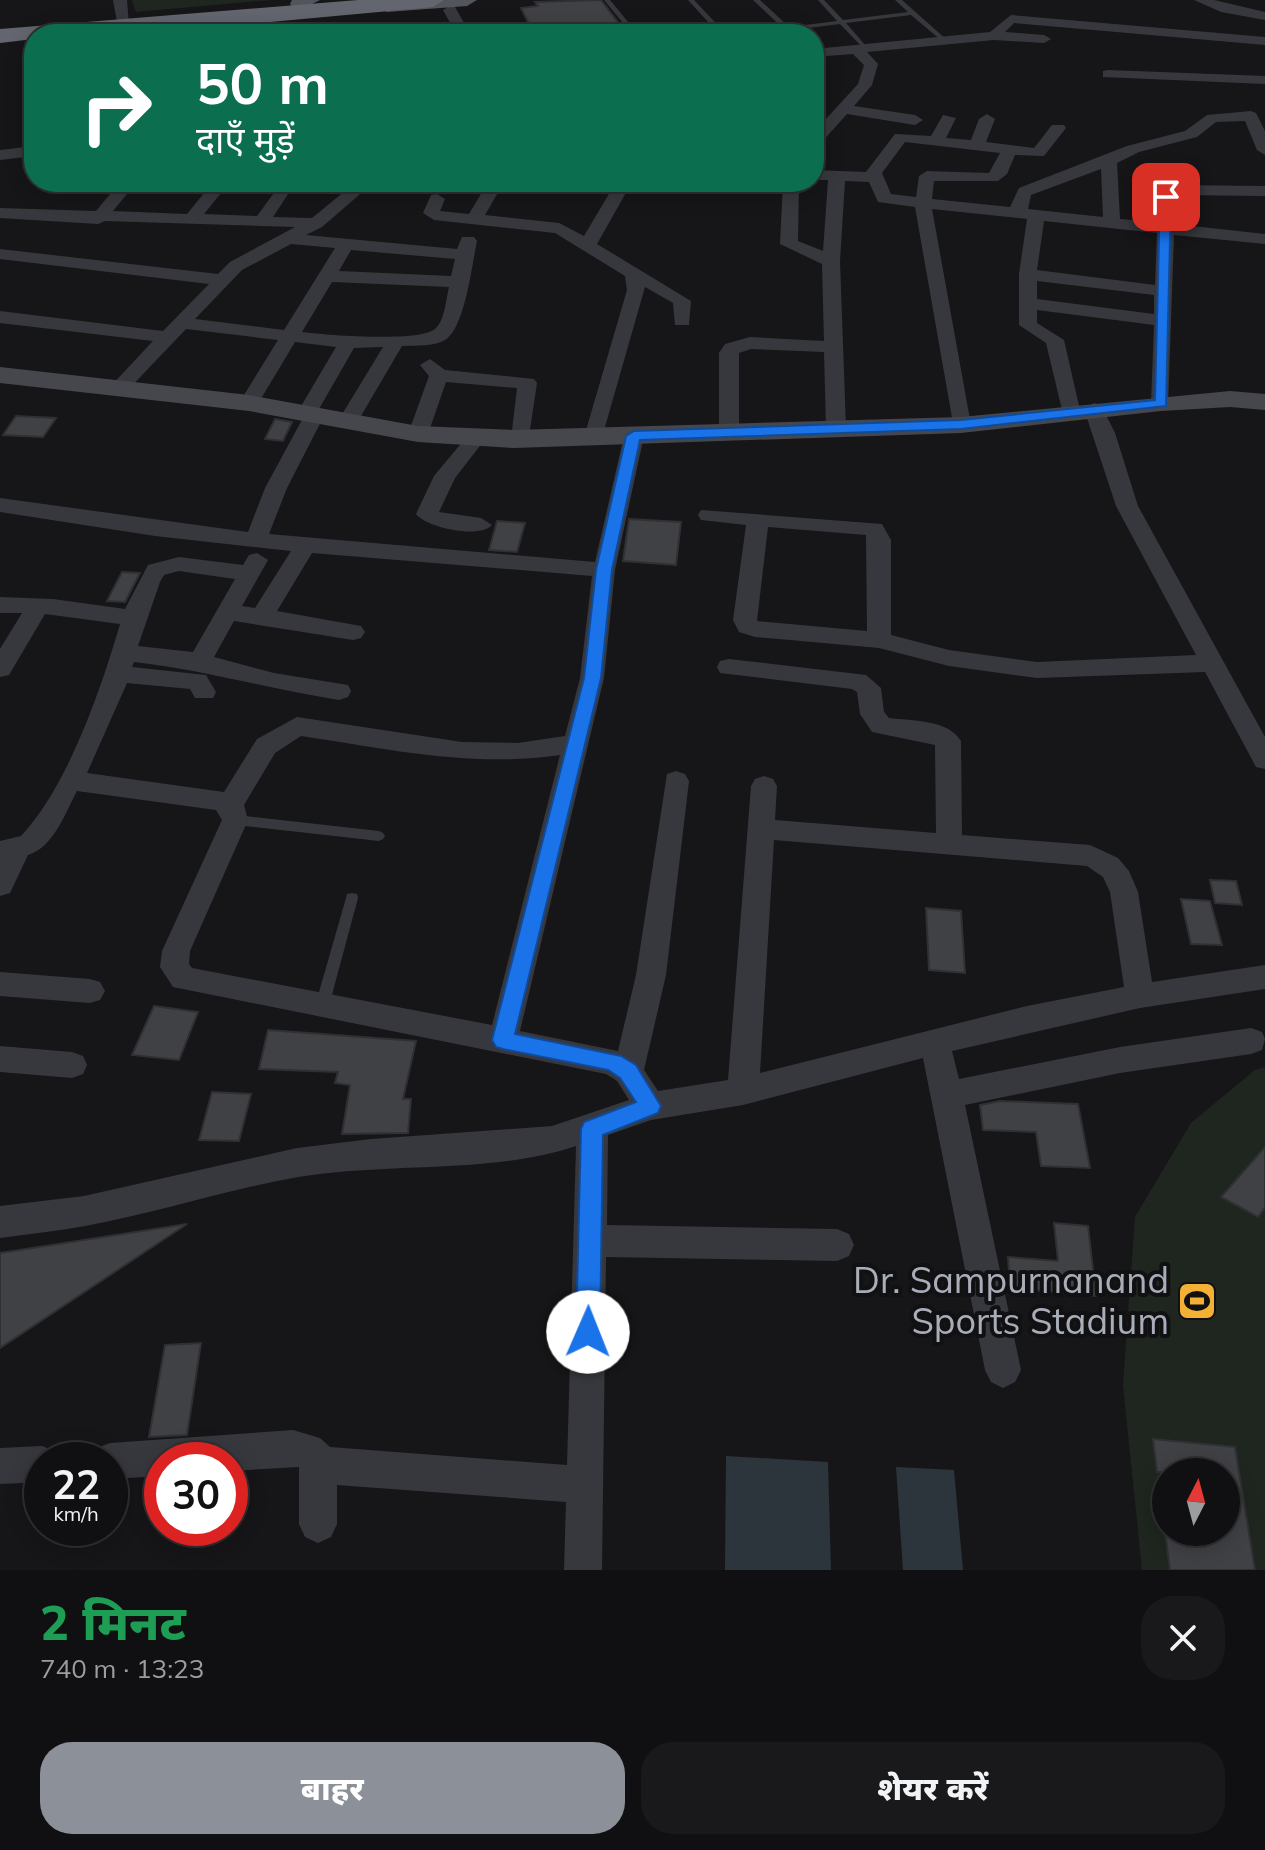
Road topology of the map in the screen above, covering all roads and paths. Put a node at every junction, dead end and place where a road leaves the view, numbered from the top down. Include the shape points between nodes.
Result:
1 (358, 0) edge
2 (607, 0) edge
3 (691, 0) edge
4 (756, 0) edge
5 (835, 0) edge
6 (898, 0) edge
7 (1201, 0) edge
8 (822, 1) edge
9 (450, 3) edge
10 (1023, 3) dead end
11 (312, 5) edge
12 (1148, 10) dead end
13 (122, 11) edge
14 (912, 13) junction
15 (1265, 16) edge
16 (1011, 19) junction
17 (841, 22) junction
18 (65, 24) edge
19 (180, 24) edge
20 (459, 24) edge
21 (627, 24) edge
22 (714, 24) edge
23 (782, 24) edge
24 (824, 25) edge
25 (24, 33) edge
26 (1151, 34) junction
27 (994, 36) junction
28 (24, 38) edge
29 (0, 39) edge
30 (1044, 39) dead end
31 (944, 40) junction
32 (1265, 41) edge
33 (860, 47) junction
34 (824, 52) edge
35 (1108, 74) dead end
36 (1265, 80) edge
37 (1246, 108) dead end
38 (842, 109) junction
39 (1265, 110) edge
40 (948, 118) dead end
41 (987, 119) dead end
42 (915, 120) dead end
43 (1058, 128) dead end
44 (824, 130) edge
45 (1261, 133) edge
46 (937, 140) junction
47 (977, 144) junction
48 (1010, 149) junction
49 (1265, 150) edge
50 (24, 152) edge
51 (0, 155) edge
52 (1109, 161) junction
53 (824, 175) edge
54 (875, 175) junction
55 (837, 176) junction
56 (1265, 191) edge
57 (121, 192) edge
58 (214, 192) edge
59 (235, 192) edge
60 (283, 192) edge
61 (354, 192) edge
62 (490, 192) edge
63 (618, 192) edge
64 (791, 192) edge
65 (437, 199) dead end
66 (923, 203) junction
67 (0, 213) edge
68 (1028, 214) junction
69 (98, 219) junction
70 (263, 219) junction
71 (191, 220) junction
72 (215, 220) junction
73 (474, 220) junction
74 (316, 223) junction
75 (1112, 224) junction
76 (1163, 230) junction
77 (291, 239) junction
78 (1265, 239) edge
79 (588, 245) junction
80 (345, 246) junction
81 (0, 254) edge
82 (831, 261) junction
83 (634, 274) junction
84 (1028, 274) junction
85 (326, 276) junction
86 (222, 280) junction
87 (459, 282) junction
88 (1162, 291) junction
89 (1028, 303) junction
90 (0, 317) edge
91 (1161, 320) junction
92 (682, 321) dead end
93 (171, 330) junction
94 (436, 337) junction
95 (288, 338) junction
96 (395, 342) junction
97 (348, 343) junction
98 (834, 347) junction
99 (0, 375) edge
100 (439, 375) junction
101 (118, 389) junction
102 (1265, 402) edge
103 (249, 403) junction
104 (1161, 403) junction
105 (1082, 410) junction
106 (311, 414) junction
107 (348, 421) junction
108 (961, 425) junction
109 (836, 428) junction
110 (729, 433) junction
111 (418, 434) junction
112 (634, 436) junction
113 (594, 437) junction
114 (476, 438) junction
115 (521, 439) junction
116 (0, 505) edge
117 (709, 515) dead end
118 (758, 519) junction
119 (481, 525) dead end
120 (264, 540) junction
121 (306, 545) junction
122 (604, 570) junction
123 (248, 573) junction
124 (0, 605) edge
125 (38, 606) junction
126 (227, 612) junction
127 (262, 616) junction
128 (133, 618) junction
129 (353, 632) dead end
130 (879, 640) junction
131 (200, 661) junction
132 (1211, 663) junction
133 (120, 664) junction
134 (729, 667) dead end
135 (0, 669) edge
136 (339, 691) dead end
137 (204, 692) dead end
138 (577, 744) junction
139 (1265, 760) edge
140 (70, 780) junction
141 (676, 781) dead end
142 (764, 786) dead end
143 (233, 812) junction
144 (763, 829) junction
145 (379, 836) dead end
146 (949, 845) junction
147 (9, 850) edge
148 (0, 885) edge
149 (352, 898) dead end
150 (1265, 977) edge
151 (0, 984) edge
152 (90, 991) dead end
153 (1140, 996) junction
154 (322, 1006) junction
155 (503, 1040) junction
156 (1251, 1041) dead end
157 (935, 1042) junction
158 (0, 1059) edge
159 (72, 1065) dead end
160 (628, 1072) junction
161 (743, 1091) junction
162 (947, 1095) junction
163 (651, 1106) junction
164 (592, 1129) junction
165 (0, 1222) edge
166 (590, 1241) junction
167 (837, 1245) dead end
168 (1003, 1370) dead end
169 (128, 1460) edge
170 (24, 1465) edge
171 (318, 1465) junction
172 (0, 1466) edge
173 (585, 1485) junction
174 (318, 1524) dead end
175 (583, 1570) edge

1 - 11 highway
2 - 21 lane
3 - 22 lane
4 - 23 lane
5 - 8 lane
6 - 14 lane
7 - 15 street
8 - 17 lane
9 - 11 highway
9 - 11 main road
9 - 20 street
10 - 16 street
11 - 19 highway
12 - 26 street
13 - 18 highway
13 - 19 highway
14 - 17 lane
14 - 31 lane
16 - 26 street
16 - 27 street
17 - 24 lane
17 - 33 lane
25 - 29 highway
26 - 32 street
27 - 30 street
27 - 31 street
28 - 29 highway
31 - 33 street
33 - 34 street
33 - 38 street via 870,72
35 - 36 street
37 - 39 street
38 - 42 street
38 - 44 street
40 - 46 street
41 - 47 street
43 - 48 street via 1042,152
45 - 49 street
45 - 52 street via 1251,116 1212,118 1191,134
46 - 47 street
46 - 54 street via 901,137
47 - 48 street
48 - 66 street via 992,178 927,176
50 - 51 street
52 - 68 street via 1025,192 1018,203
52 - 75 street
53 - 55 street
54 - 55 street
54 - 66 street via 884,198
55 - 82 street
56 - 76 street via 1173,190 1166,197
57 - 69 street
58 - 71 street
59 - 72 street
60 - 70 street
61 - 74 street
62 - 73 street
63 - 79 street
64 - 82 street via 789,244
65 - 73 street via 434,215
66 - 68 street
66 - 108 street
67 - 69 street
68 - 75 street
68 - 84 street
69 - 71 street
70 - 72 street
70 - 74 street
71 - 72 street
73 - 79 street via 559,228
74 - 77 street
75 - 76 street
76 - 78 street
76 - 88 street
77 - 80 street
77 - 86 street via 252,255
79 - 83 street
80 - 85 street
80 - 87 street via 467,248
81 - 86 street
82 - 98 street
83 - 92 street via 682,301
83 - 113 street via 636,290
84 - 88 street
84 - 89 street
85 - 87 street
85 - 95 street
86 - 93 street
87 - 94 street via 450,322
88 - 91 street
89 - 91 street
89 - 105 street via 1030,328 1055,340
90 - 93 street
91 - 104 street
93 - 95 street
93 - 101 street
94 - 96 street
94 - 100 street via 429,362
95 - 97 street
95 - 103 street
96 - 97 street
96 - 107 street
97 - 106 street
98 - 109 street
98 - 110 street via 750,343 732,348
99 - 101 street
100 - 111 street
100 - 115 street via 527,383
101 - 103 street
102 - 104 street
103 - 106 street
104 - 105 street
105 - 108 street
105 - 132 street via 1105,429 1127,506
106 - 107 street
106 - 120 street via 276,488
107 - 111 street
108 - 109 street
109 - 110 street
110 - 112 street
111 - 114 street
112 - 113 street
112 - 122 street
113 - 115 street
114 - 115 street
114 - 119 street via 445,476 427,514
116 - 120 street
117 - 118 street
118 - 130 street via 874,529 880,540
118 - 130 street via 747,626
120 - 121 street
120 - 123 street
121 - 122 street
121 - 127 street
122 - 138 street via 592,678
123 - 126 street
123 - 128 street via 162,566
124 - 125 street
125 - 128 street
125 - 135 street
126 - 127 street
126 - 131 street
127 - 129 street
128 - 133 street
130 - 132 street via 949,658 1037,670
131 - 133 street
131 - 136 street
132 - 139 street
133 - 137 street via 197,681
133 - 140 street
134 - 146 street via 857,681 869,688 872,714 881,726 934,733 948,741
138 - 143 street via 518,752 462,751 297,726 266,746
138 - 155 street
140 - 143 street
140 - 147 street via 42,831 30,844
141 - 160 street via 651,975
142 - 144 street
143 - 145 lane
143 - 154 street via 174,967 183,978
144 - 146 street
144 - 161 street
146 - 153 street via 1090,856 1109,864 1120,876 1124,892
147 - 148 street
149 - 154 lane
150 - 153 street
151 - 152 street
153 - 157 street
154 - 155 street
155 - 160 street via 613,1062
156 - 162 street via 1120,1060
157 - 161 street
157 - 162 street
158 - 159 street
160 - 163 street
161 - 163 street
162 - 168 street
163 - 164 street
164 - 165 street via 508,1146 371,1153 297,1163 84,1211
164 - 166 street
166 - 167 street
166 - 173 street
169 - 171 street via 299,1448 317,1457
170 - 172 street
171 - 173 street
171 - 174 street
173 - 175 street

